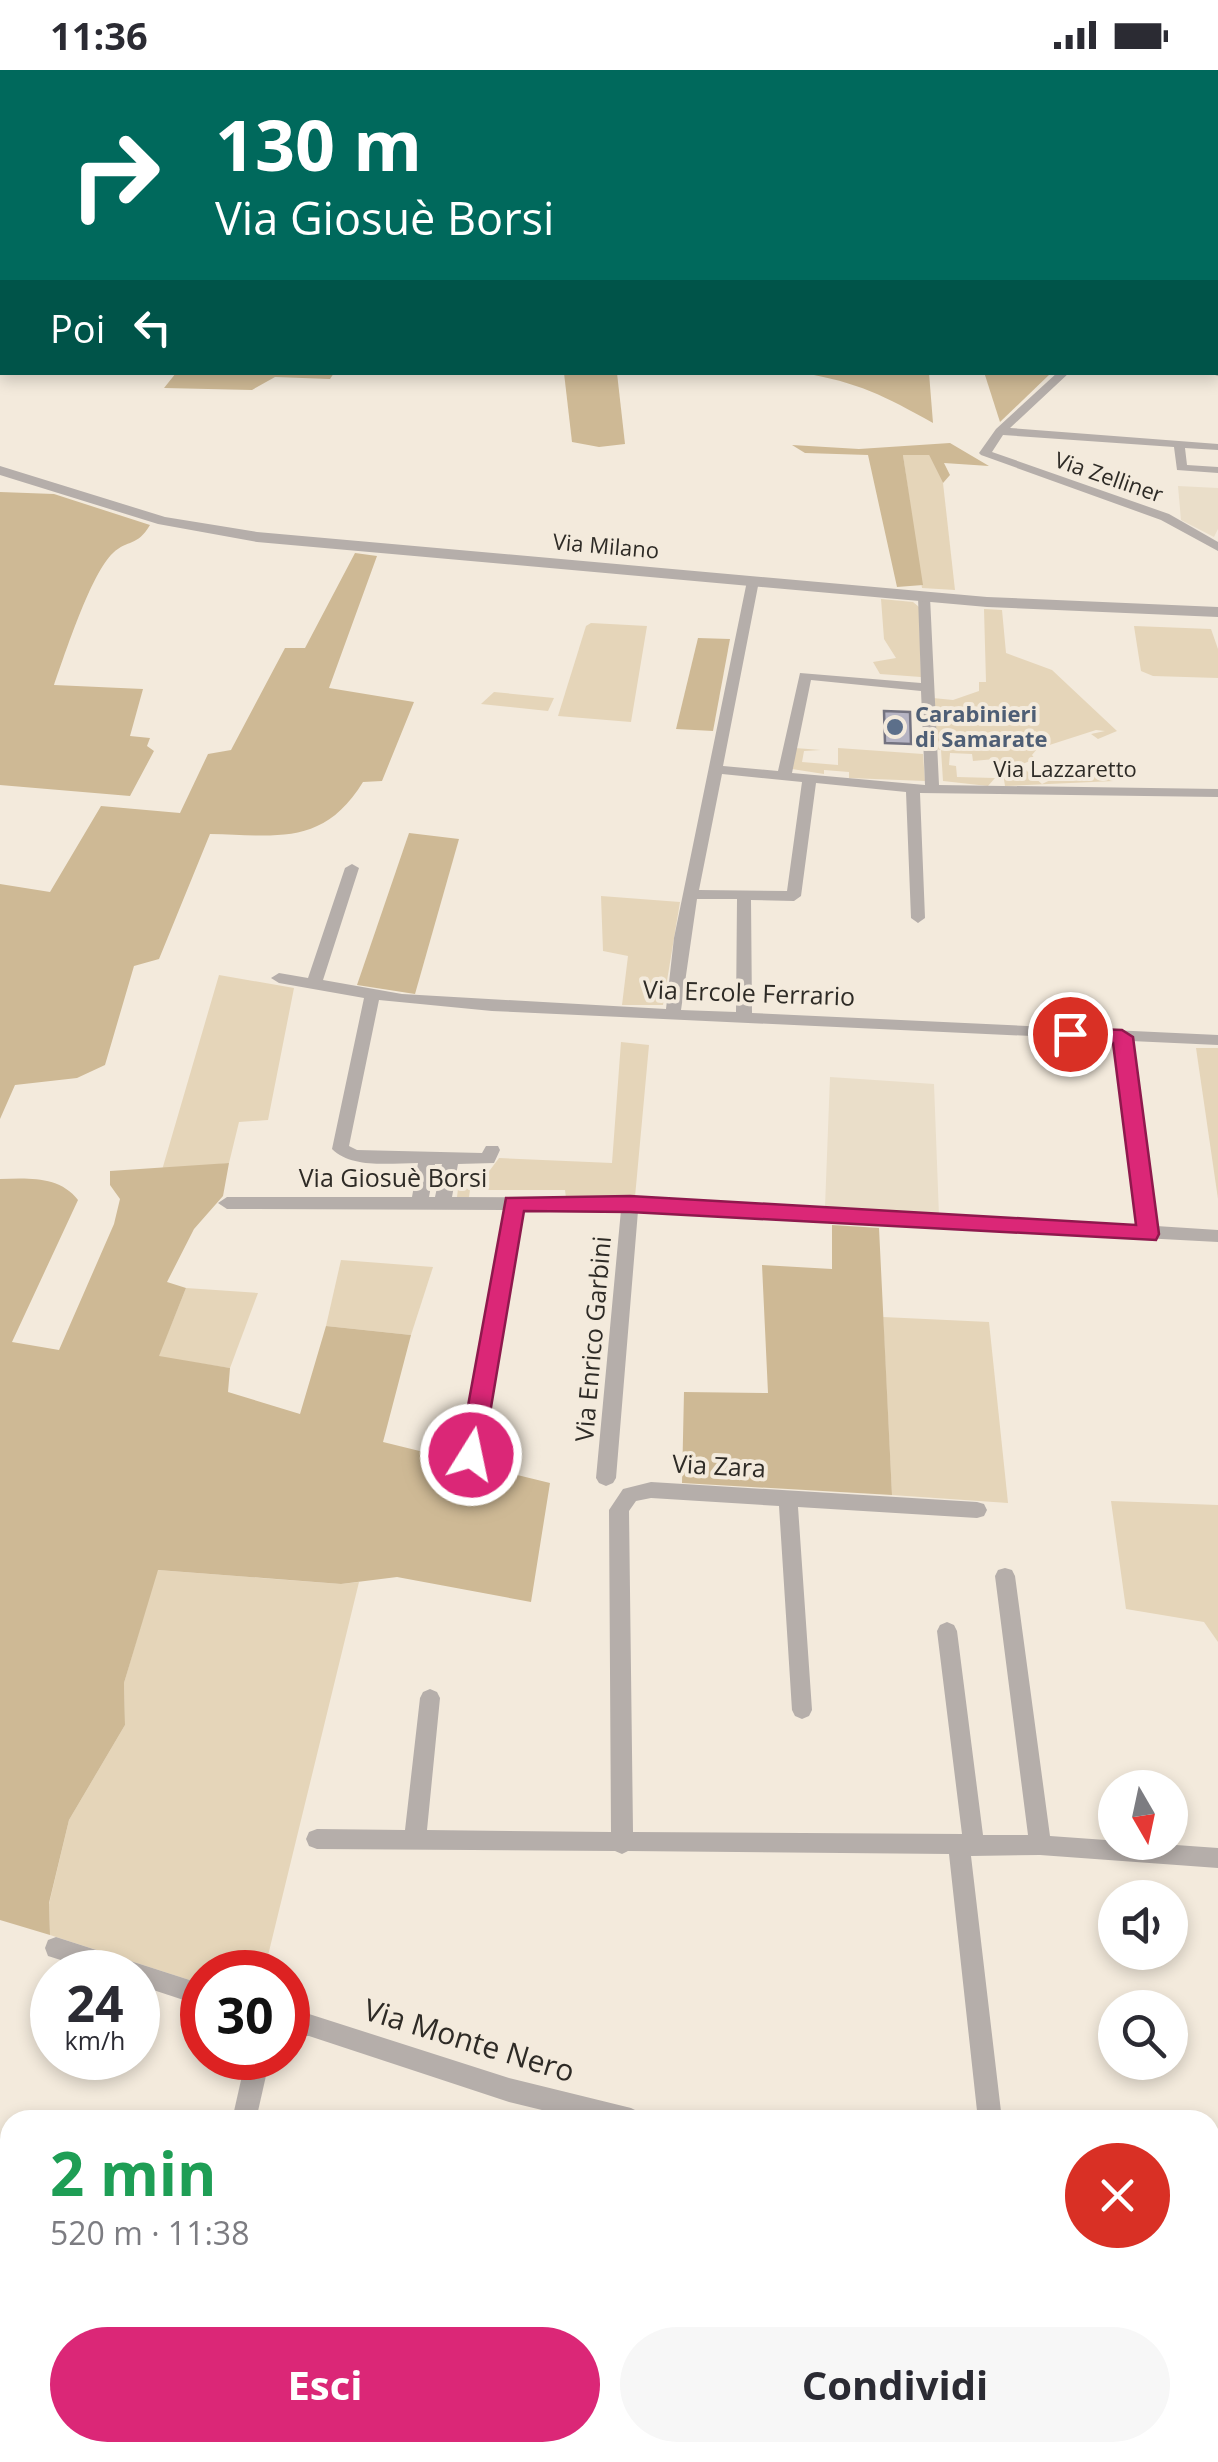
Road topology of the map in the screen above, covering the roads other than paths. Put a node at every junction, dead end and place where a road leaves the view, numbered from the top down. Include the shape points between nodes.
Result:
1 (1062, 375) edge
2 (1000, 430) junction
3 (1178, 442) junction
4 (1218, 448) edge
5 (0, 470) edge
6 (1218, 470) edge
7 (1218, 547) edge
8 (753, 581) junction
9 (924, 596) junction
10 (1218, 612) edge
11 (928, 688) junction
12 (716, 770) junction
13 (784, 778) junction
14 (809, 781) junction
15 (913, 790) junction
16 (932, 790) junction
17 (1218, 793) edge
18 (352, 868) dead end
19 (691, 894) junction
20 (744, 895) junction
21 (918, 918) dead end
22 (279, 978) dead end
23 (314, 983) junction
24 (372, 993) junction
25 (673, 1013) junction
26 (744, 1016) junction
27 (1122, 1037) junction
28 (1218, 1040) edge
29 (492, 1150) dead end
30 (426, 1159) junction
31 (451, 1159) junction
32 (420, 1202) junction
33 (444, 1202) junction
34 (227, 1203) dead end
35 (514, 1204) junction
36 (630, 1204) junction
37 (1148, 1234) junction
38 (1218, 1236) edge
39 (471, 1455) dead end
40 (606, 1478) dead end
41 (788, 1498) junction
42 (977, 1510) dead end
43 (1005, 1576) dead end
44 (948, 1631) dead end
45 (430, 1698) dead end
46 (802, 1710) dead end
47 (317, 1839) dead end
48 (414, 1840) junction
49 (622, 1844) junction
50 (1040, 1845) junction
51 (966, 1847) junction
52 (1218, 1858) edge
53 (56, 1948) dead end
54 (180, 1988) edge
55 (310, 2026) edge
56 (253, 2080) edge
57 (246, 2110) edge
58 (591, 2110) edge
59 (989, 2110) edge

1 - 2 street
2 - 3 street
2 - 7 street, Via Zelliner via 984,450 1002,461 1176,521
3 - 4 street
3 - 6 street via 1181,468
5 - 8 street, Via Milano via 146,517 217,532
8 - 9 street, Via Milano
8 - 12 street
9 - 10 street, Via Milano
9 - 11 street
11 - 13 street via 805,676
11 - 16 street
12 - 13 street, Via Lazzaretto
12 - 19 street
13 - 14 street, Via Lazzaretto
14 - 15 street, Via Lazzaretto
14 - 20 street via 794,896
15 - 16 street, Via Lazzaretto
15 - 21 street
16 - 17 street, Via Lazzaretto
18 - 23 street
19 - 20 street
19 - 25 street
20 - 26 street
22 - 23 street, Via Ercole Ferrario
23 - 24 street, Via Ercole Ferrario
24 - 25 street, Via Ercole Ferrario
24 - 30 street via 340,1148 354,1156
25 - 26 street, Via Ercole Ferrario
26 - 27 street, Via Ercole Ferrario
27 - 28 street, Via Ercole Ferrario
27 - 37 street
29 - 31 street via 488,1159
30 - 31 street
30 - 32 street
31 - 33 street
32 - 33 street, Via Giosuè Borsi
32 - 34 street, Via Giosuè Borsi
33 - 35 street, Via Giosuè Borsi
35 - 36 street, Via Giosuè Borsi
35 - 39 street
36 - 37 street, Via Giosuè Borsi
36 - 40 street, Via Enrico Garbini
37 - 38 street, Via Giosuè Borsi
41 - 42 street, Via Zara
41 - 46 street
41 - 49 street, Via Zara via 651,1490 630,1494 620,1510
43 - 50 street
44 - 51 street
45 - 48 street
47 - 48 street
48 - 49 street
49 - 51 street
50 - 51 street
50 - 52 street
51 - 59 street
53 - 54 street
55 - 58 street, Via Monte Nero
56 - 57 street

